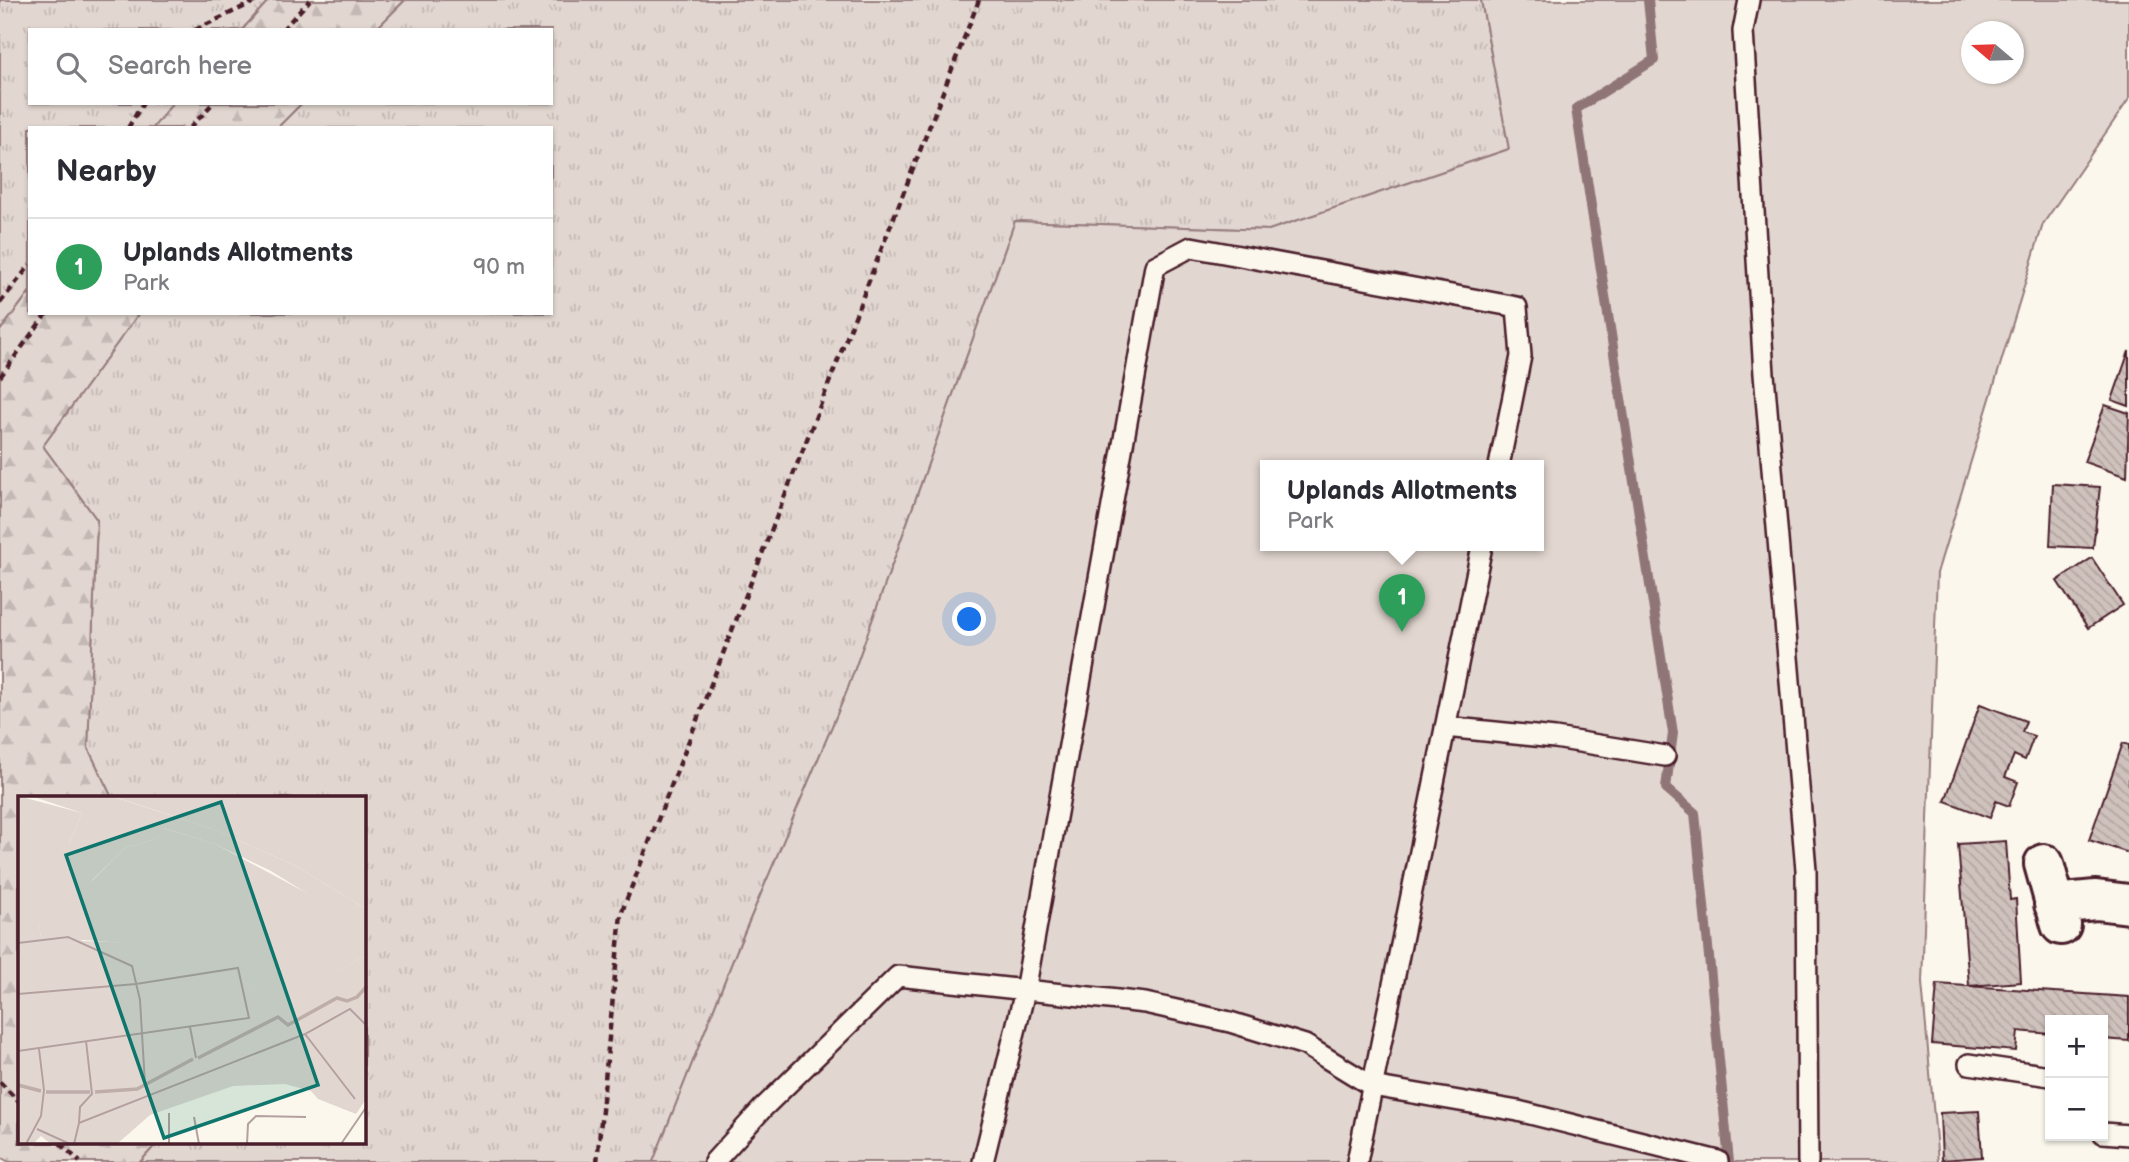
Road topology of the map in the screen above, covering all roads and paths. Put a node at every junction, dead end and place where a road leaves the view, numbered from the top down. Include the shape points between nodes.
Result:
1 (257, 0) edge
2 (310, 0) edge
3 (979, 0) edge
4 (1749, 0) edge
5 (199, 28) edge
6 (284, 28) edge
7 (142, 105) edge
8 (211, 105) edge
9 (129, 126) edge
10 (192, 126) edge
11 (28, 268) edge
12 (0, 303) edge
13 (46, 315) edge
14 (0, 377) edge
15 (1500, 460) edge
16 (1481, 551) edge
17 (1445, 727) junction
18 (1665, 756) dead end
19 (2044, 864) dead end
20 (2129, 904) edge
21 (1025, 991) junction
22 (1969, 1063) dead end
23 (2045, 1075) edge
24 (0, 1083) edge
25 (1372, 1086) junction
26 (18, 1101) edge
27 (2108, 1133) edge
28 (2129, 1135) edge
29 (61, 1144) edge
30 (1718, 1161) edge
31 (80, 1162) edge
32 (597, 1162) edge
33 (714, 1162) edge
34 (983, 1162) edge
35 (1357, 1162) edge
36 (1808, 1162) edge

1 - 5 path
2 - 6 path
3 - 32 path via 621,914
4 - 36 lane via 1743,31 1764,374 1806,870
7 - 9 path
8 - 10 path
11 - 12 path
13 - 14 path
15 - 21 lane via 1521,356 1517,307 1191,247 1156,266
16 - 17 lane
17 - 18 lane
17 - 25 lane
19 - 20 street via 2057,914 2096,901
21 - 25 lane via 1145,1003 1230,1023 1306,1045
21 - 33 lane via 898,976
21 - 34 lane
22 - 23 lane
24 - 26 path
25 - 30 lane via 1518,1111
25 - 35 lane
27 - 28 lane
29 - 31 path

